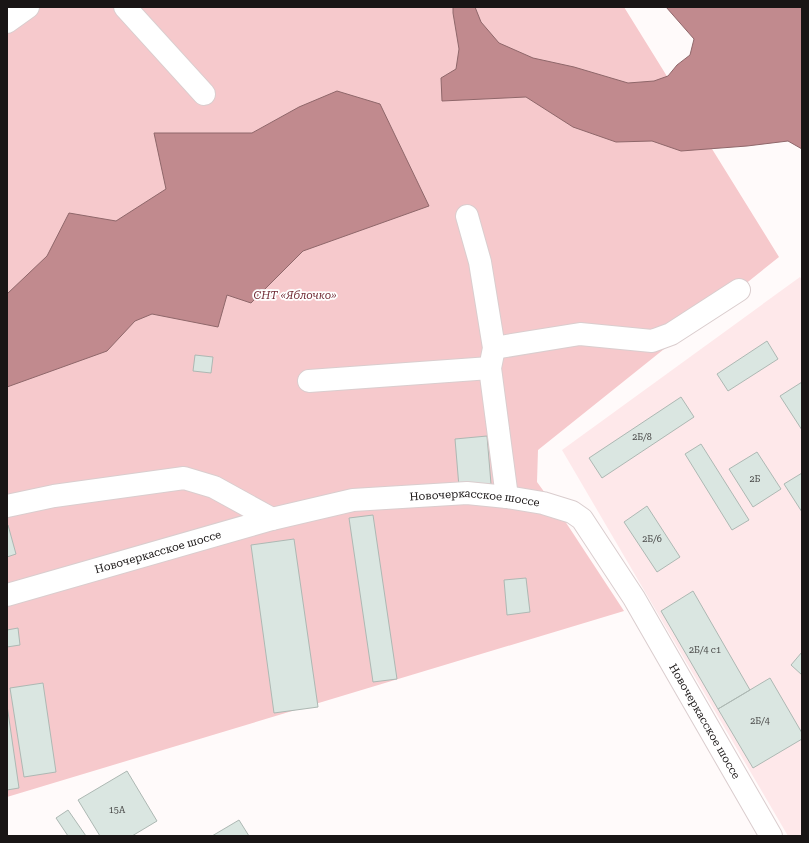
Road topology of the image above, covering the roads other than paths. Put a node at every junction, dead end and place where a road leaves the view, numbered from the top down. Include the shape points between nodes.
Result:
1 (28, 7) edge
2 (125, 7) edge
3 (7, 22) edge
4 (204, 94) dead end
5 (467, 216) dead end
6 (739, 290) dead end
7 (492, 358) junction
8 (309, 381) dead end
9 (507, 497) junction
10 (7, 506) edge
11 (272, 519) junction
12 (7, 595) edge
13 (771, 836) edge

1 - 3 street
2 - 4 street
5 - 7 street via 480,262
6 - 7 street via 671,334 652,341 580,334
7 - 8 street
7 - 9 street
9 - 11 street, Новочеркасское шоссе via 467,493 353,500
9 - 13 street, Новочеркасское шоссе via 561,508 582,519 634,598
10 - 11 street via 54,496 184,478 214,487
11 - 12 street, Новочеркасское шоссе

